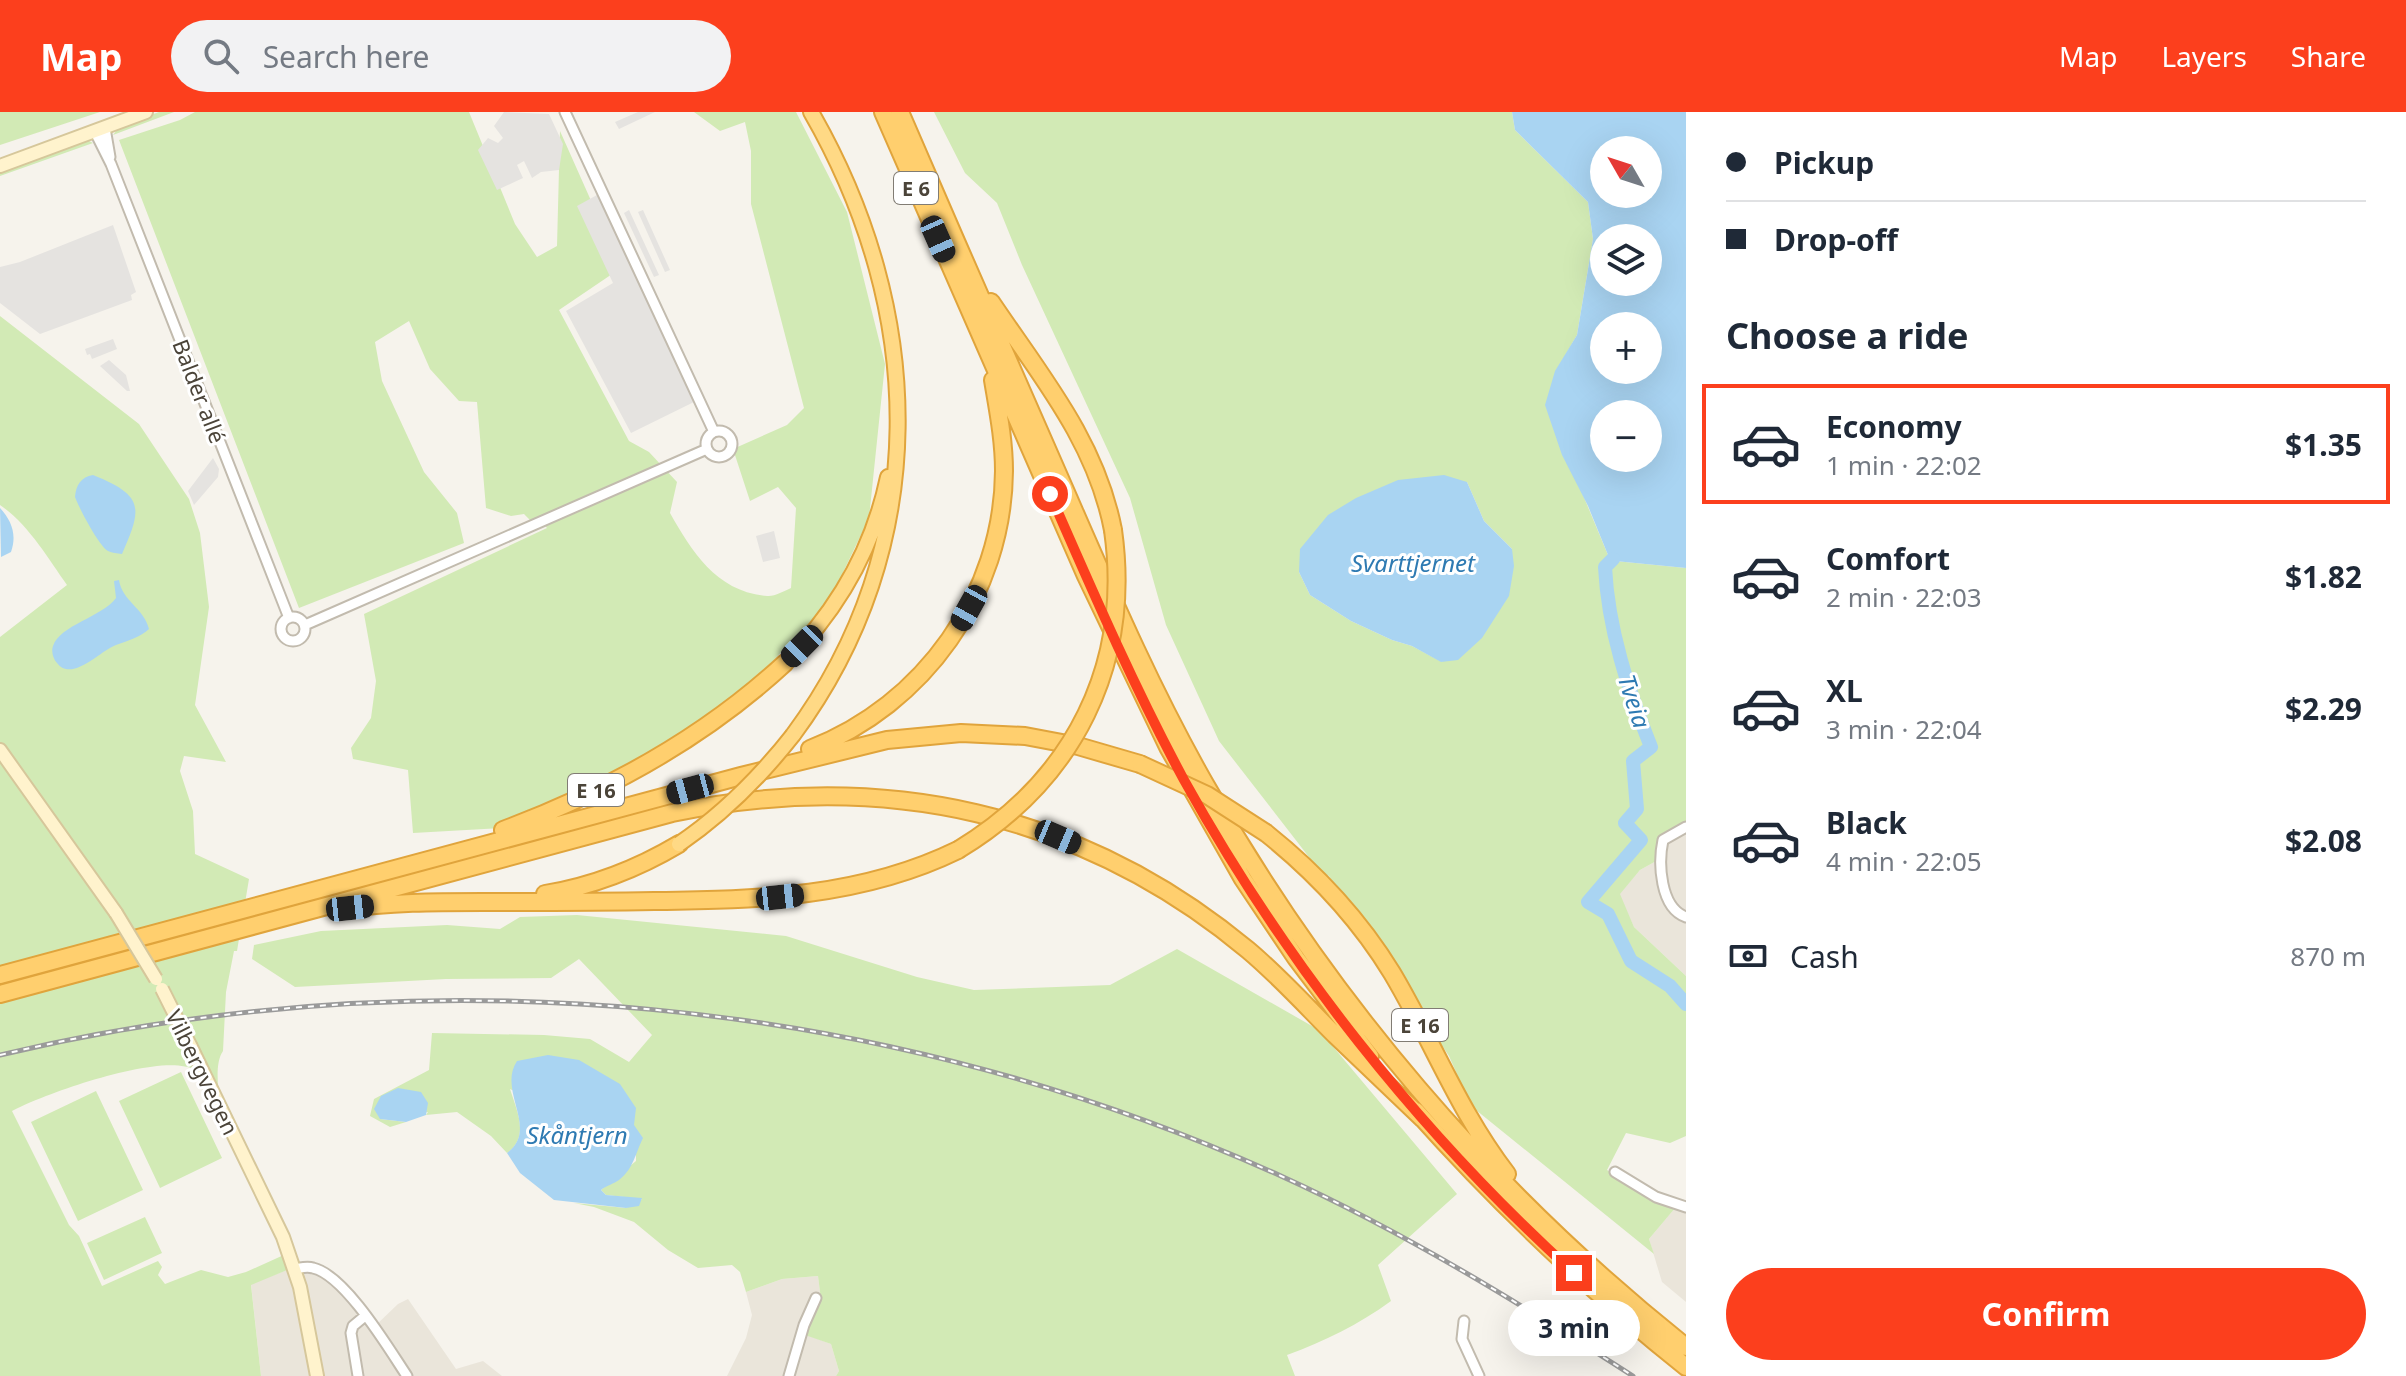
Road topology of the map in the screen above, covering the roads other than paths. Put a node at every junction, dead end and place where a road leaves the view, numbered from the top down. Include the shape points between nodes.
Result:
1 (146, 112) edge
2 (565, 112) edge
3 (811, 112) edge
4 (883, 112) edge
5 (900, 112) edge
6 (100, 130) junction
7 (0, 166) edge
8 (965, 261) junction
9 (982, 341) junction
10 (896, 369) junction
11 (714, 432) junction
12 (707, 449) junction
13 (289, 618) junction
14 (305, 625) junction
15 (785, 663) joint
16 (0, 750) edge
17 (741, 776) junction
18 (1686, 827) edge
19 (679, 844) joint
20 (383, 872) junction
21 (508, 902) junction
22 (283, 917) junction
23 (1686, 917) edge
24 (0, 975) edge
25 (0, 994) edge
26 (1423, 1119) junction
27 (1615, 1172) dead end
28 (1686, 1207) edge
29 (1553, 1232) junction
30 (294, 1269) junction
31 (816, 1298) dead end
32 (365, 1316) junction
33 (1464, 1321) dead end
34 (1686, 1347) edge
35 (1686, 1367) edge
36 (317, 1376) edge
37 (358, 1376) edge
38 (407, 1376) edge
39 (789, 1376) edge
40 (1479, 1376) edge

1 - 6 main road
2 - 11 street
3 - 10 highway, E 16 via 865,228
4 - 9 highway, E 6
5 - 8 highway, E 6
6 - 7 main road
6 - 13 street, Balder allé
8 - 21 highway, E 16, bridge via 1079,432 1099,477 1113,530 1113,631 1084,720 1064,753 1007,817 958,850 892,877 807,895 736,900
8 - 29 highway, E 6 via 1132,640 1237,838 1309,950 1379,1042 1455,1132
9 - 17 highway, E 16 via 1000,421 1004,471 995,541 969,608 933,663 885,708 836,738
9 - 26 highway, E 6 via 1113,637 1205,815 1303,967
10 - 15 highway, E 16 via 892,452 872,532 839,597
10 - 19 highway, E 16, bridge via 900,416 892,511 879,566 849,643 793,735 744,791
11 - 12 street via 706,440
11 - 12 street via 727,434 731,449 716,457
12 - 14 street
13 - 14 street via 297,617
13 - 14 street via 281,630 290,642 304,636
15 - 20 highway, E 16 via 712,721 613,781 505,830 395,862
16 - 30 main road, Vilbergvegen, bridge via 116,913 159,984 274,1215
17 - 20 highway, E 16
17 - 29 highway, E 16, bridge via 874,742 1001,734 1093,749 1207,795 1266,833 1319,879 1371,941 1482,1140
18 - 23 street via 1663,840 1661,861 1670,905
19 - 21 highway, E 16 via 608,878
20 - 24 highway, E 16
21 - 22 highway, E 16 via 398,904
22 - 25 highway, E 16
22 - 26 highway, E 16 via 721,804 815,795 933,803 1044,832 1178,899 1268,967
26 - 35 highway, E 6 via 1553,1253
27 - 28 street via 1656,1197
29 - 34 highway, E 6
30 - 32 street via 322,1271
30 - 36 main road, Vilbergvegen
31 - 39 street
32 - 37 street via 351,1333
32 - 38 street
33 - 40 street via 1462,1339

